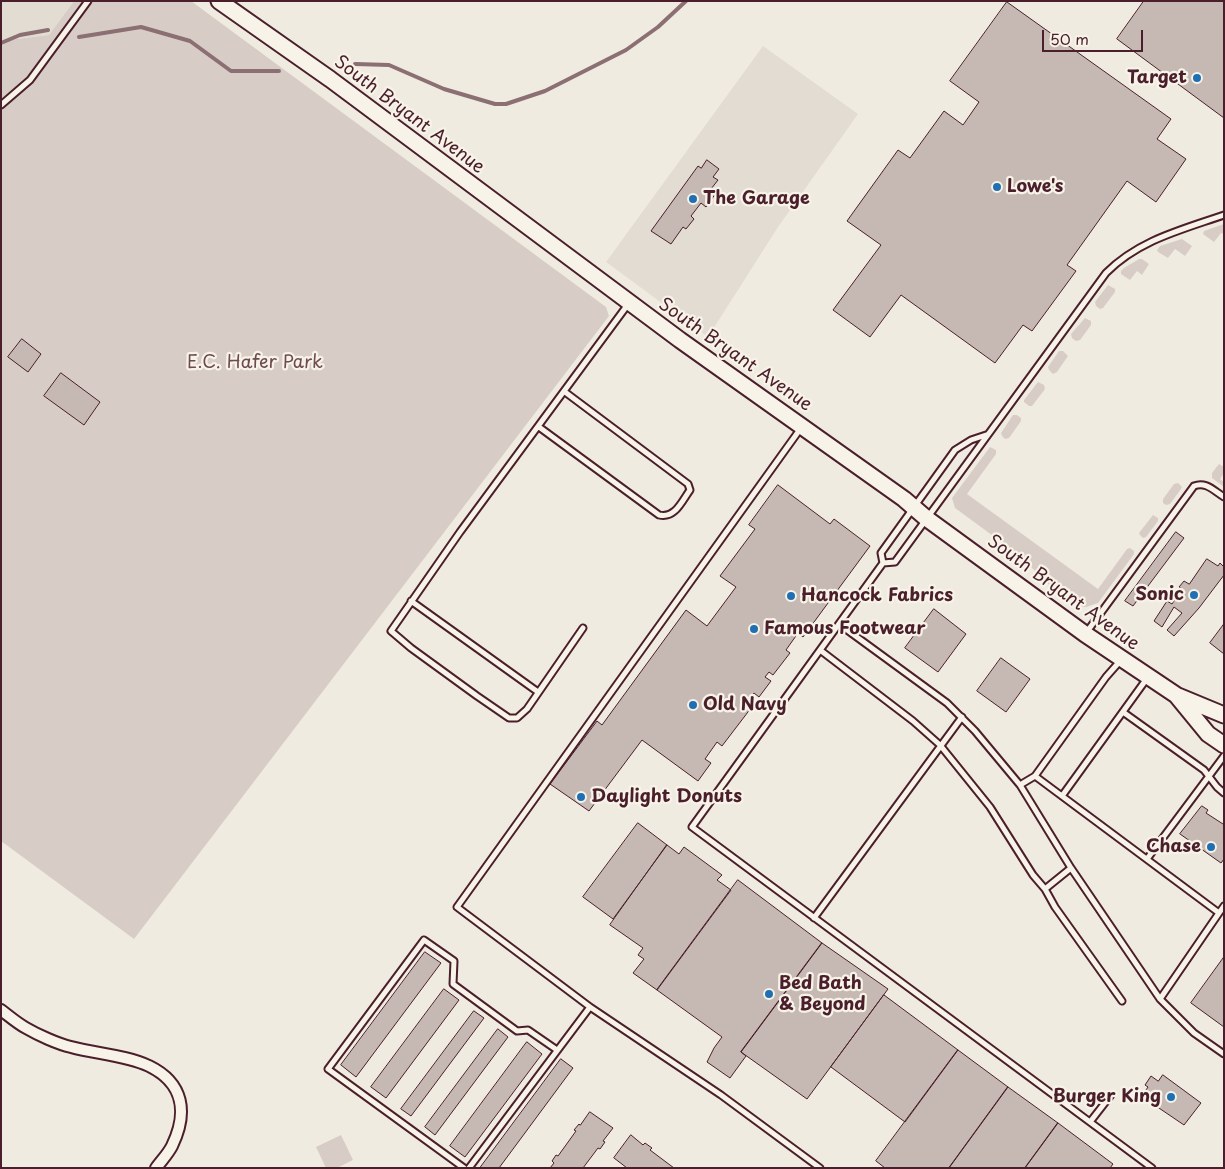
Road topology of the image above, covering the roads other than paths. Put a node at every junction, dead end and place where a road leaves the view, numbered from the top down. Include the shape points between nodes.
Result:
1 (88, 1) edge
2 (219, 1) edge
3 (1, 105) edge
4 (1224, 215) edge
5 (630, 303) junction
6 (564, 392) junction
7 (802, 426) junction
8 (539, 427) junction
9 (987, 434) junction
10 (1224, 497) edge
11 (920, 513) junction
12 (883, 563) junction
13 (411, 601) junction
14 (839, 624) junction
15 (583, 628) dead end
16 (1085, 634) junction
17 (820, 650) junction
18 (1122, 660) junction
19 (1148, 677) junction
20 (538, 692) junction
21 (1176, 695) junction
22 (1123, 712) junction
23 (1224, 715) edge
24 (962, 718) junction
25 (940, 745) junction
26 (1224, 745) edge
27 (1224, 756) edge
28 (1209, 775) junction
29 (1035, 776) junction
30 (1020, 785) junction
31 (1224, 794) edge
32 (1062, 796) junction
33 (1147, 859) junction
34 (1071, 868) junction
35 (1045, 889) junction
36 (1224, 906) edge
37 (1219, 912) junction
38 (814, 918) junction
39 (1160, 999) junction
40 (1122, 1001) dead end
41 (590, 1007) junction
42 (1, 1010) edge
43 (557, 1050) junction
44 (1224, 1054) edge
45 (1111, 1095) dead end
46 (1090, 1122) junction
47 (156, 1168) edge
48 (464, 1168) edge
49 (468, 1168) edge
50 (820, 1168) edge
51 (1152, 1168) edge

1 - 3 lane via 30,80
2 - 5 main road, South Bryant Avenue
4 - 9 lane via 1154,240 1120,260 1106,273
5 - 6 lane
5 - 7 main road, South Bryant Avenue
6 - 8 lane
6 - 8 lane via 688,484 690,490 673,514 660,514
7 - 11 main road, South Bryant Avenue
7 - 41 lane via 456,907
8 - 13 lane
9 - 11 lane
9 - 11 lane via 955,450
10 - 16 lane via 1205,485 1194,486
11 - 12 lane via 881,553
11 - 12 lane via 895,562
11 - 16 main road, South Bryant Avenue
12 - 14 lane
13 - 20 lane
13 - 20 lane via 390,631 477,696 509,718 517,718
14 - 17 lane
14 - 24 lane via 947,703
15 - 20 lane
16 - 18 main road, South Bryant Avenue
17 - 25 lane
17 - 38 lane via 692,827
18 - 19 main road, South Bryant Avenue
18 - 29 lane via 1106,677
19 - 21 main road, South Bryant Avenue
19 - 22 lane
21 - 23 main road
21 - 26 main road, South Bryant Avenue via 1208,734
22 - 28 lane
22 - 32 lane
24 - 25 lane
24 - 30 lane
25 - 35 lane via 990,807
25 - 38 lane
27 - 28 lane
28 - 31 lane
28 - 33 lane
29 - 30 lane
29 - 32 lane
30 - 34 lane
32 - 33 lane
33 - 37 lane
34 - 35 lane
34 - 39 lane
35 - 40 lane via 1060,916
36 - 37 lane
37 - 39 lane
38 - 46 lane
39 - 44 lane via 1194,1033
41 - 43 lane
41 - 50 lane via 721,1095
42 - 47 street via 26,1028 70,1047 149,1066 170,1079 181,1107 179,1128 171,1147
43 - 48 lane via 528,1030 517,1031 453,984 454,961 424,940 328,1069
43 - 49 lane
45 - 46 lane
46 - 51 lane

